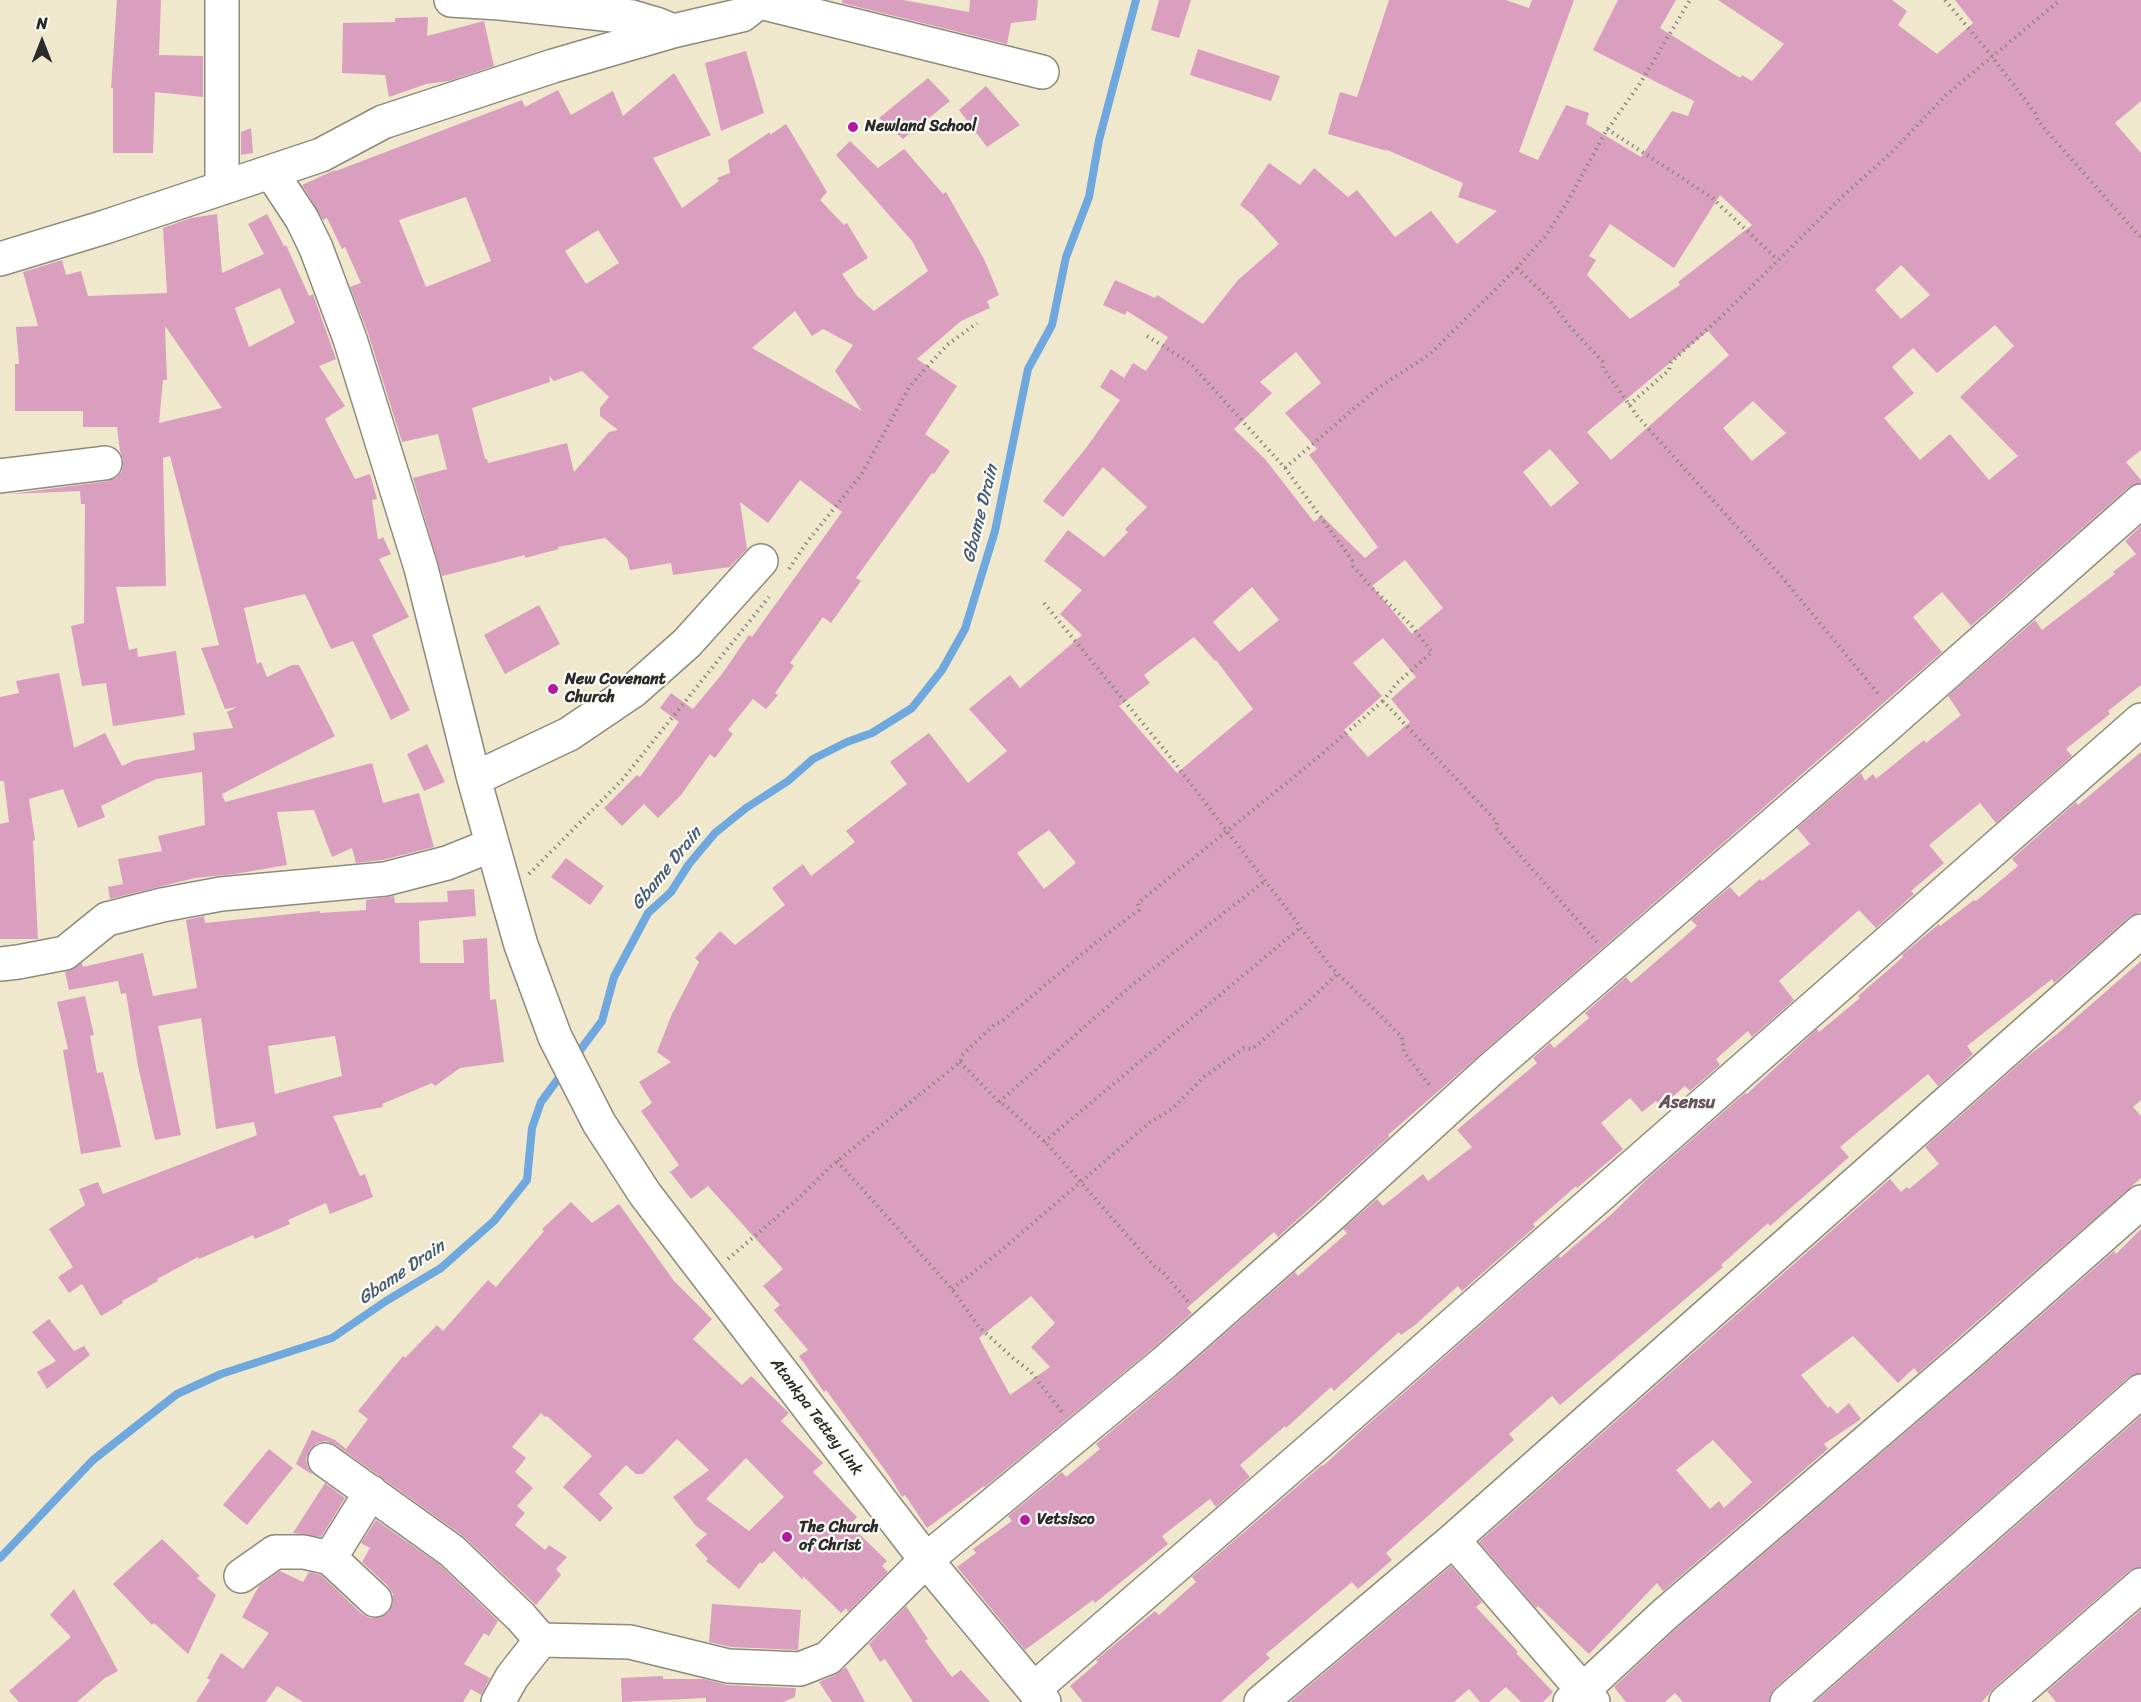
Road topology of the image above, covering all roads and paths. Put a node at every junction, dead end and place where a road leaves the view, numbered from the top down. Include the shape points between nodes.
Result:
1 (222, 0) edge
2 (451, 0) edge
3 (1690, 0) edge
4 (1945, 0) edge
5 (2060, 0) edge
6 (761, 1) edge
7 (674, 31) junction
8 (1992, 55) junction
9 (1042, 72) dead end
10 (1607, 129) junction
11 (270, 172) junction
12 (222, 188) junction
13 (2141, 238) edge
14 (0, 259) edge
15 (1778, 261) junction
16 (1517, 268) junction
17 (1147, 336) dead end
18 (1629, 405) junction
19 (105, 463) dead end
20 (1285, 468) junction
21 (0, 476) edge
22 (2141, 501) edge
23 (761, 561) dead end
24 (1044, 603) dead end
25 (1383, 701) junction
26 (1897, 716) junction
27 (2141, 720) edge
28 (474, 779) junction
29 (1228, 830) junction
30 (492, 845) junction
31 (1266, 880) junction
32 (1301, 927) junction
33 (2141, 931) edge
34 (1614, 961) junction
35 (0, 964) edge
36 (1337, 974) junction
37 (960, 1062) junction
38 (999, 1102) junction
39 (1447, 1108) junction
40 (1044, 1142) junction
41 (837, 1161) junction
42 (1080, 1182) junction
43 (2141, 1202) edge
44 (707, 1274) junction
45 (952, 1289) junction
46 (1207, 1325) junction
47 (2141, 1391) edge
48 (1079, 1433) junction
49 (325, 1460) dead end
50 (371, 1492) junction
51 (1453, 1540) junction
52 (330, 1558) junction
53 (926, 1560) junction
54 (241, 1576) dead end
55 (2141, 1585) edge
56 (375, 1600) dead end
57 (541, 1640) junction
58 (1039, 1695) edge
59 (1582, 1698) edge
60 (498, 1702) edge
61 (1262, 1702) edge
62 (1787, 1702) edge
63 (2006, 1702) edge

1 - 12 street
2 - 7 street via 632,17
3 - 10 path via 1641,82
4 - 8 path
5 - 8 path
6 - 7 street via 742,15
6 - 9 street
7 - 11 street via 383,122 321,155
8 - 13 path via 2038,121
8 - 15 path via 1946,95 1898,147
10 - 15 path via 1711,197
10 - 16 path via 1547,234
11 - 12 street
11 - 28 street, Atankpa Tettey Link via 302,219 316,248 350,339 420,568
12 - 14 street
15 - 18 path
16 - 18 path via 1548,297 1603,362 1603,368
16 - 20 path via 1430,354 1378,387
17 - 20 path via 1190,363
18 - 26 path
19 - 21 street
20 - 25 path via 1353,566 1432,652
22 - 26 street
23 - 28 street via 687,643 634,690 569,734
24 - 29 path
25 - 29 path
25 - 34 path via 1497,822 1496,828
26 - 34 street
27 - 58 street via 1324,1438
28 - 30 street, Atankpa Tettey Link
29 - 31 path
29 - 37 path via 1138,903 1139,910 994,1024 962,1055
30 - 35 street via 447,863 385,879 221,894 162,905 106,919 65,953
30 - 44 street, Atankpa Tettey Link via 521,945 555,1037 599,1124 645,1194
31 - 32 path
31 - 38 path via 1131,986
32 - 36 path
32 - 40 path
33 - 51 street
34 - 39 street
36 - 39 path via 1402,1037 1404,1052
36 - 42 path via 1252,1049 1244,1048 1204,1077 1173,1109 1149,1124
37 - 38 path
37 - 41 path
38 - 40 path
39 - 46 street
40 - 42 path
41 - 44 path via 732,1257
41 - 45 path
42 - 45 path
42 - 46 path
43 - 59 street via 1665,1614
44 - 53 street, Atankpa Tettey Link
45 - 48 path via 979,1327 1031,1372
46 - 48 street
47 - 62 street
48 - 53 street
49 - 50 street
50 - 52 street
50 - 57 street via 452,1551
51 - 59 street
51 - 61 street
52 - 54 street via 304,1552 275,1552
52 - 56 street
53 - 57 street via 828,1658 800,1669 728,1666 630,1642
53 - 58 street, Atankpa Tettey Link
55 - 63 street
57 - 60 street

